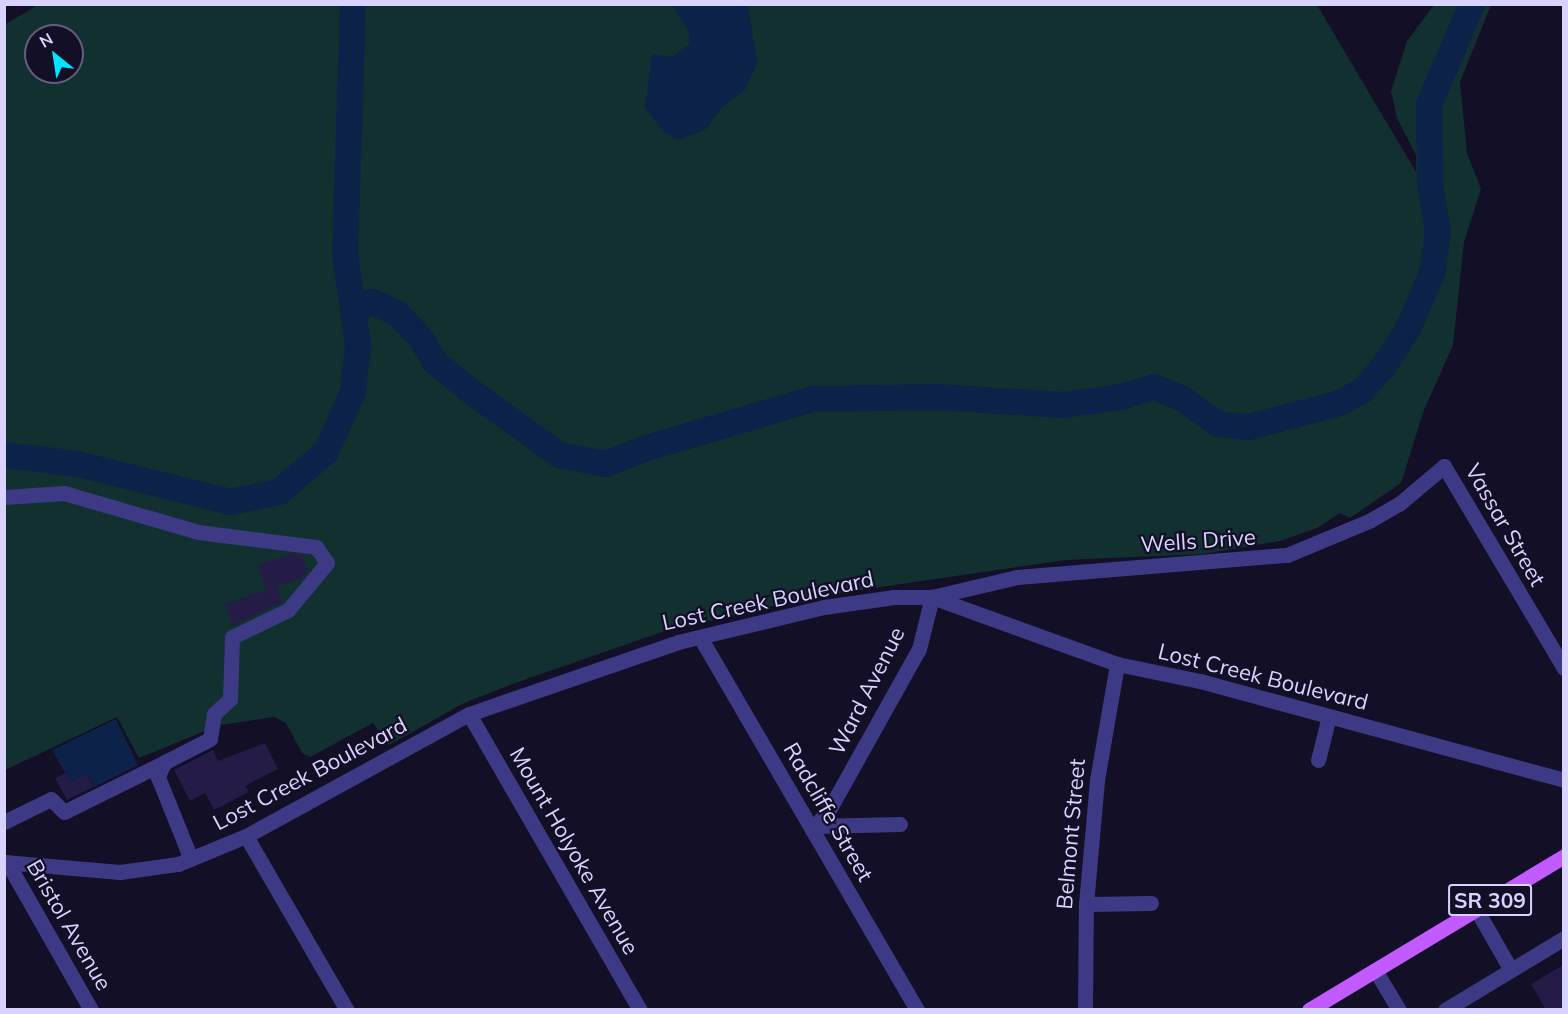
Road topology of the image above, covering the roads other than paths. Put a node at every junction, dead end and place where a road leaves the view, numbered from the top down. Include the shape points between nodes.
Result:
1 (1444, 466) joint
2 (4, 497) edge
3 (932, 597) junction
4 (700, 637) junction
5 (1117, 664) junction
6 (1563, 668) edge
7 (469, 714) junction
8 (1329, 716) junction
9 (1318, 760) dead end
10 (165, 762) junction
11 (1563, 780) edge
12 (4, 822) edge
13 (900, 824) dead end
14 (814, 828) junction
15 (246, 836) junction
16 (1563, 856) edge
17 (191, 859) junction
18 (6, 862) edge
19 (1151, 903) dead end
20 (1086, 904) junction
21 (1476, 909) junction
22 (1563, 938) edge
23 (1375, 970) junction
24 (1511, 970) junction
25 (92, 1010) edge
26 (347, 1010) edge
27 (640, 1010) edge
28 (917, 1010) edge
29 (1085, 1010) edge
30 (1309, 1010) edge
31 (1399, 1010) edge
32 (1445, 1010) edge

1 - 3 street, Wells Drive via 1399,504 1369,521 1287,555 1017,577
1 - 6 street, Vassar Street
2 - 10 street via 64,493 198,532 316,547 327,564 288,610 232,637 230,699 214,714 210,739
3 - 4 street, Lost Creek Boulevard via 854,602
3 - 5 street, Lost Creek Boulevard
3 - 14 street, Ward Avenue via 919,649 830,808
4 - 7 street, Lost Creek Boulevard via 632,656
4 - 14 street, Radcliffe Street
5 - 8 street, Lost Creek Boulevard via 1200,681
5 - 20 street, Belmont Street via 1097,780
7 - 15 street, Lost Creek Boulevard
7 - 27 street, Mount Holyoke Avenue
8 - 9 street
8 - 11 street, Lost Creek Boulevard
10 - 12 street via 64,812 51,799
10 - 17 street via 158,777
13 - 14 street
14 - 28 street, Radcliffe Street
15 - 17 street, Lost Creek Boulevard
15 - 26 street
16 - 21 main road, SR 309
17 - 18 street, Lost Creek Boulevard via 162,868 120,872
18 - 25 street, Bristol Avenue
19 - 20 street
20 - 29 street, Belmont Street
21 - 23 main road, SR 309
21 - 24 street
22 - 24 street
23 - 30 main road, SR 309
23 - 31 street
24 - 32 street

